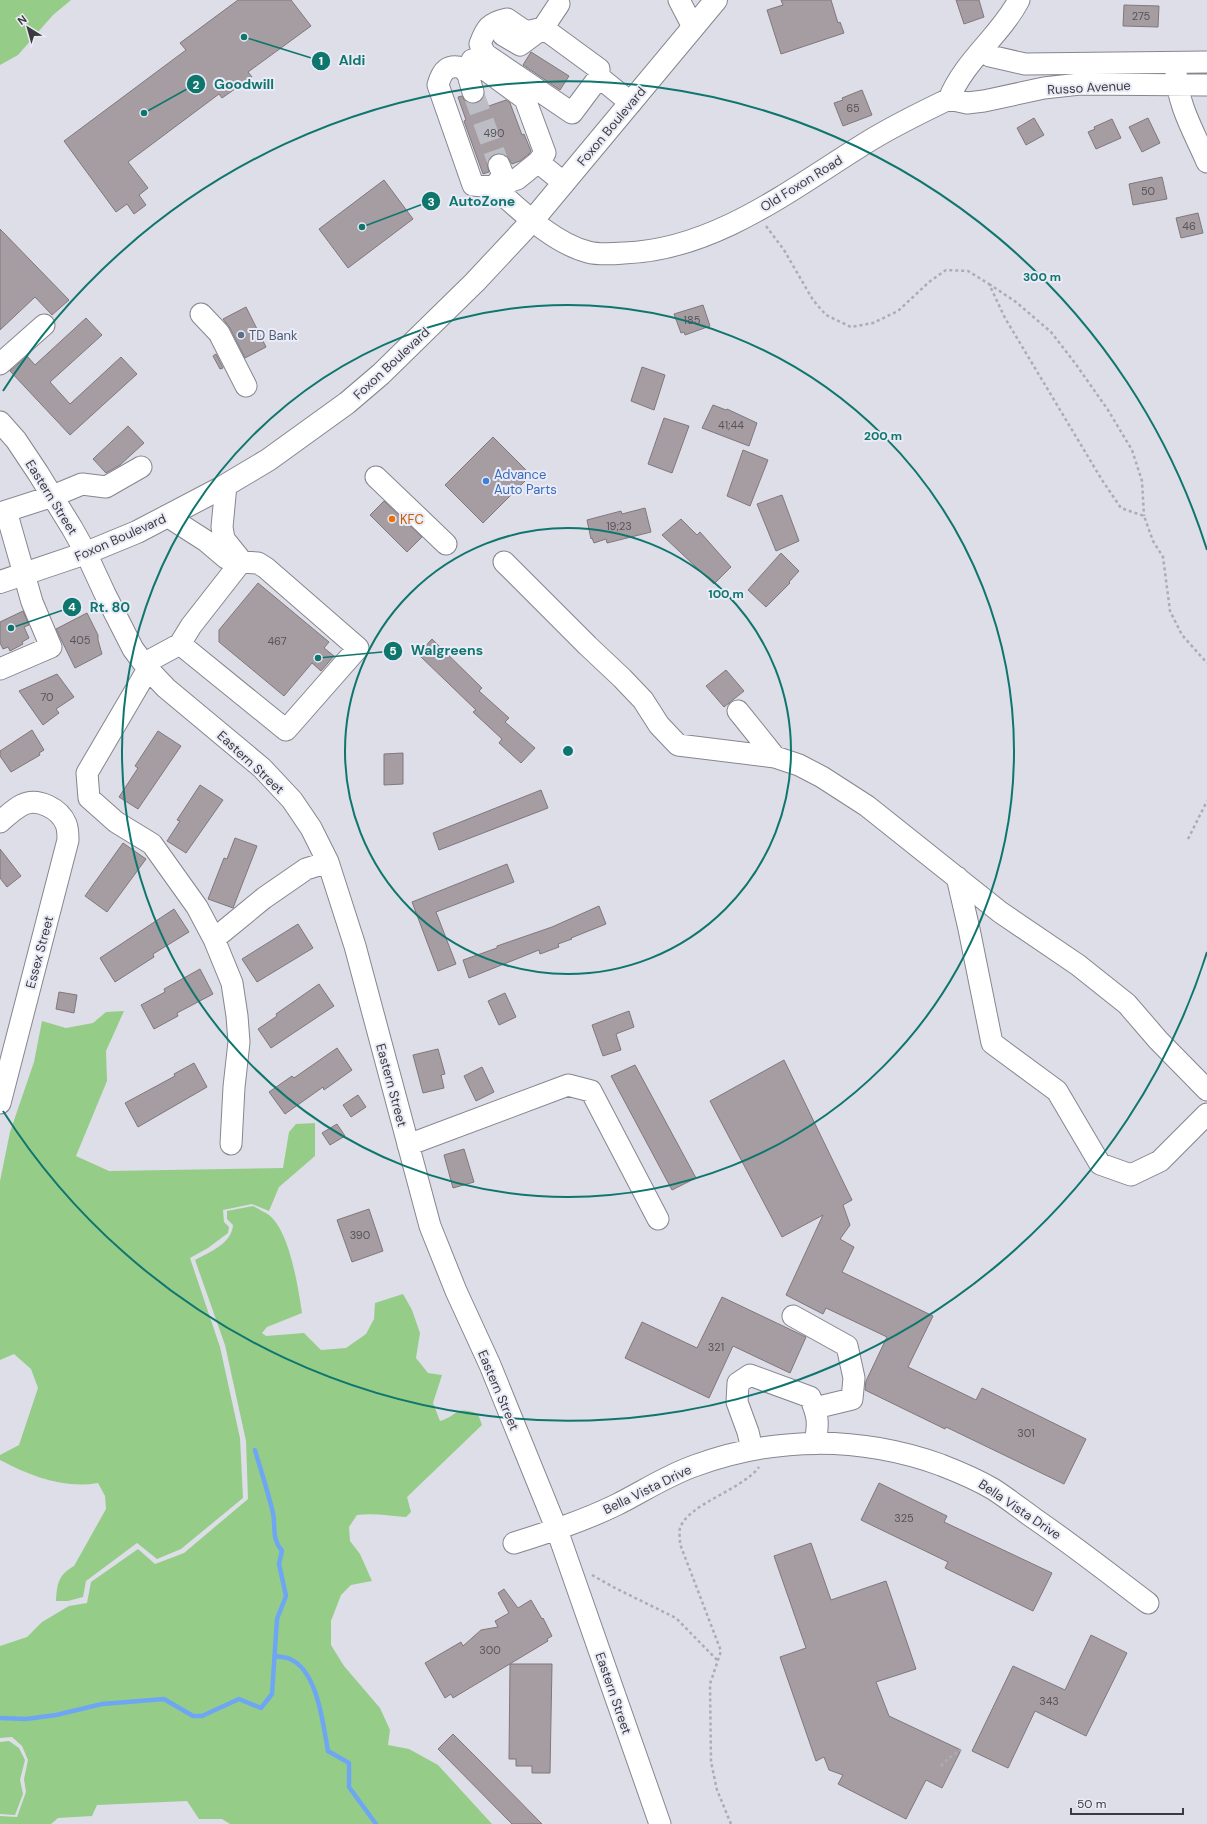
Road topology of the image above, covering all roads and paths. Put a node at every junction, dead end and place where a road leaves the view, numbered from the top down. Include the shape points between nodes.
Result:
1 (679, 0) edge
2 (716, 0) edge
3 (1019, 0) edge
4 (559, 4) dead end
5 (693, 27) junction
6 (543, 28) junction
7 (503, 35) dead end
8 (982, 50) junction
9 (472, 60) dead end
10 (1176, 62) junction
11 (1207, 62) edge
12 (599, 76) junction
13 (1177, 85) junction
14 (1207, 85) edge
15 (473, 92) tunnel mouth
16 (949, 99) junction
17 (631, 103) junction
18 (538, 162) junction
19 (1207, 162) edge
20 (500, 165) tunnel mouth
21 (564, 183) junction
22 (494, 187) junction
23 (754, 212) junction
24 (532, 220) junction
25 (989, 284) junction
26 (201, 314) dead end
27 (44, 325) dead end
28 (0, 364) edge
29 (246, 386) dead end
30 (0, 422) edge
31 (141, 466) dead end
32 (376, 477) dead end
33 (226, 485) junction
34 (52, 496) junction
35 (3, 512) edge
36 (167, 516) junction
37 (1144, 516) junction
38 (446, 544) dead end
39 (8, 547) edge
40 (86, 553) junction
41 (241, 562) junction
42 (504, 562) dead end
43 (23, 575) junction
44 (0, 582) edge
45 (180, 644) junction
46 (1207, 663) edge
47 (146, 666) junction
48 (0, 669) edge
49 (738, 711) dead end
50 (775, 757) junction
51 (1207, 801) edge
52 (0, 822) edge
53 (1188, 839) dead end
54 (328, 862) junction
55 (957, 877) junction
56 (214, 939) junction
57 (1207, 1090) edge
58 (0, 1104) edge
59 (1207, 1114) edge
60 (231, 1144) dead end
61 (408, 1145) junction
62 (658, 1219) dead end
63 (793, 1316) dead end
64 (815, 1408) junction
65 (815, 1443) junction
66 (755, 1458) junction
67 (557, 1530) junction
68 (514, 1543) dead end
69 (592, 1575) dead end
70 (1148, 1603) dead end
71 (718, 1661) junction
72 (961, 1750) dead end
73 (941, 1766) dead end
74 (660, 1824) edge
75 (731, 1824) edge

1 - 5 street
2 - 5 main road, Foxon Boulevard
3 - 8 street via 998,32
4 - 6 street
5 - 17 main road, Foxon Boulevard
6 - 7 street via 520,45
6 - 12 street via 599,69
6 - 12 street via 526,32 507,20 494,22 485,31 480,44 485,54 572,113
8 - 10 street, Russo Avenue via 990,56 1025,64
8 - 16 street via 956,83
9 - 18 street via 525,99 545,153
10 - 11 street, Russo Avenue
10 - 13 street
12 - 17 street
13 - 14 street, Russo Avenue
13 - 16 street, Russo Avenue via 1080,84 967,103
13 - 19 street via 1180,101
15 - 22 street via 463,68 448,68 440,75 438,85 473,185
16 - 23 street, Old Foxon Road via 895,126
17 - 21 main road, Foxon Boulevard
18 - 21 street
18 - 22 street via 517,179
20 - 22 street via 503,175
21 - 24 main road, Foxon Boulevard
22 - 24 street, Old Foxon Road
23 - 24 street, Old Foxon Road via 690,240 638,253 588,252 566,243
23 - 25 path via 784,250 812,300 826,315 851,327 873,323 898,311 946,270 968,271
24 - 33 main road, Foxon Boulevard via 475,282 381,374 313,429
25 - 37 path via 1005,318 1102,480 1122,508
25 - 37 path via 1016,302 1051,332 1108,410 1132,450 1142,481
26 - 29 street via 219,334
27 - 28 street
30 - 34 street, Eastern Street via 16,440
31 - 34 street via 106,487 82,484
32 - 38 street
33 - 36 main road, Foxon Boulevard
33 - 41 street via 222,527 224,539
34 - 35 street
34 - 40 street, Eastern Street
35 - 39 street
36 - 40 main road, Foxon Boulevard via 137,532
36 - 41 street via 206,541 226,558
37 - 46 path via 1153,541 1163,557 1170,611 1182,635
39 - 43 street
40 - 43 main road, Foxon Boulevard
40 - 47 street, Eastern Street via 130,644
41 - 45 street
41 - 45 street via 258,563 266,568 358,648 286,730
42 - 50 street via 643,700 659,725 678,745
43 - 44 main road, Foxon Boulevard
43 - 48 street via 51,647
45 - 47 street
47 - 54 street, Eastern Street via 166,688 262,768 292,800 311,828
47 - 56 street via 87,773 89,798 116,822 152,844 198,908
49 - 50 street
50 - 55 street via 799,765 822,777 867,806
51 - 53 path
52 - 58 street, Essex Street via 23,805 36,802 49,807 60,816 66,825 68,840
54 - 56 street via 306,869 264,898
54 - 61 street, Eastern Street via 356,946
55 - 57 street via 1000,912 1078,965 1127,1004
55 - 59 street via 992,1043 1057,1091 1100,1164 1132,1175 1160,1161
56 - 60 street via 232,983 239,1042
61 - 62 street via 568,1085 591,1091
61 - 67 street, Eastern Street via 430,1226
63 - 64 street via 847,1346 854,1378 852,1399
64 - 65 street via 818,1424
64 - 66 street via 810,1397 750,1375 738,1383 737,1402
65 - 66 street, Bella Vista Drive via 791,1443
65 - 70 street, Bella Vista Drive via 848,1444 898,1451 966,1475 993,1489
66 - 67 street, Bella Vista Drive via 719,1457 678,1472 617,1505
66 - 71 path via 742,1484 703,1505 689,1515 680,1528 680,1544 722,1651
67 - 68 street, Bella Vista Drive
67 - 74 street, Eastern Street
69 - 71 path via 676,1618
71 - 75 path via 710,1684 711,1762 717,1790
72 - 73 path

